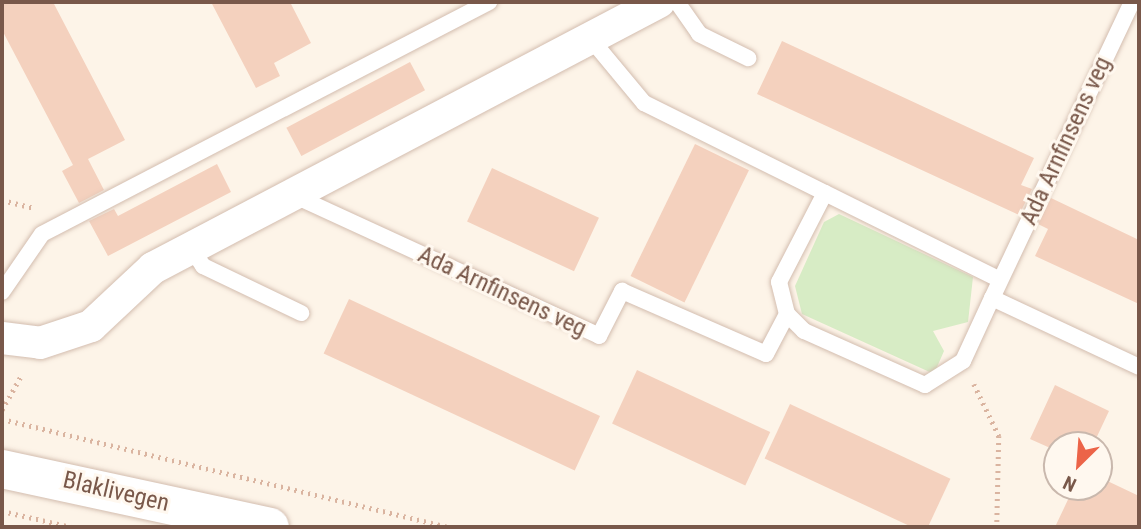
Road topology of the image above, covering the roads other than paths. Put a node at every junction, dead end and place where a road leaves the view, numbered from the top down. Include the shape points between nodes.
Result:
1 (489, 2) edge
2 (659, 2) edge
3 (677, 2) edge
4 (1132, 2) edge
5 (590, 38) junction
6 (748, 58) dead end
7 (825, 193) junction
8 (291, 194) junction
9 (191, 248) junction
10 (1000, 280) junction
11 (2, 292) edge
12 (992, 298) junction
13 (301, 313) dead end
14 (787, 314) junction
15 (2, 338) edge
16 (1139, 367) edge
17 (2, 469) edge
18 (270, 527) edge

1 - 11 lane via 42,234
2 - 5 street
3 - 6 lane via 699,34
4 - 10 lane, Ada Arnfinsens veg
5 - 7 lane via 644,103
5 - 8 street
7 - 10 lane
7 - 14 lane via 779,282
8 - 9 street
8 - 14 lane, Ada Arnfinsens veg via 598,336 622,291 766,354
9 - 13 lane via 203,266
9 - 15 street via 153,268 91,326 40,343
10 - 12 lane, Ada Arnfinsens veg
12 - 14 lane, Ada Arnfinsens veg via 963,362 925,385 804,331
12 - 16 lane
17 - 18 main road, Blaklivegen

